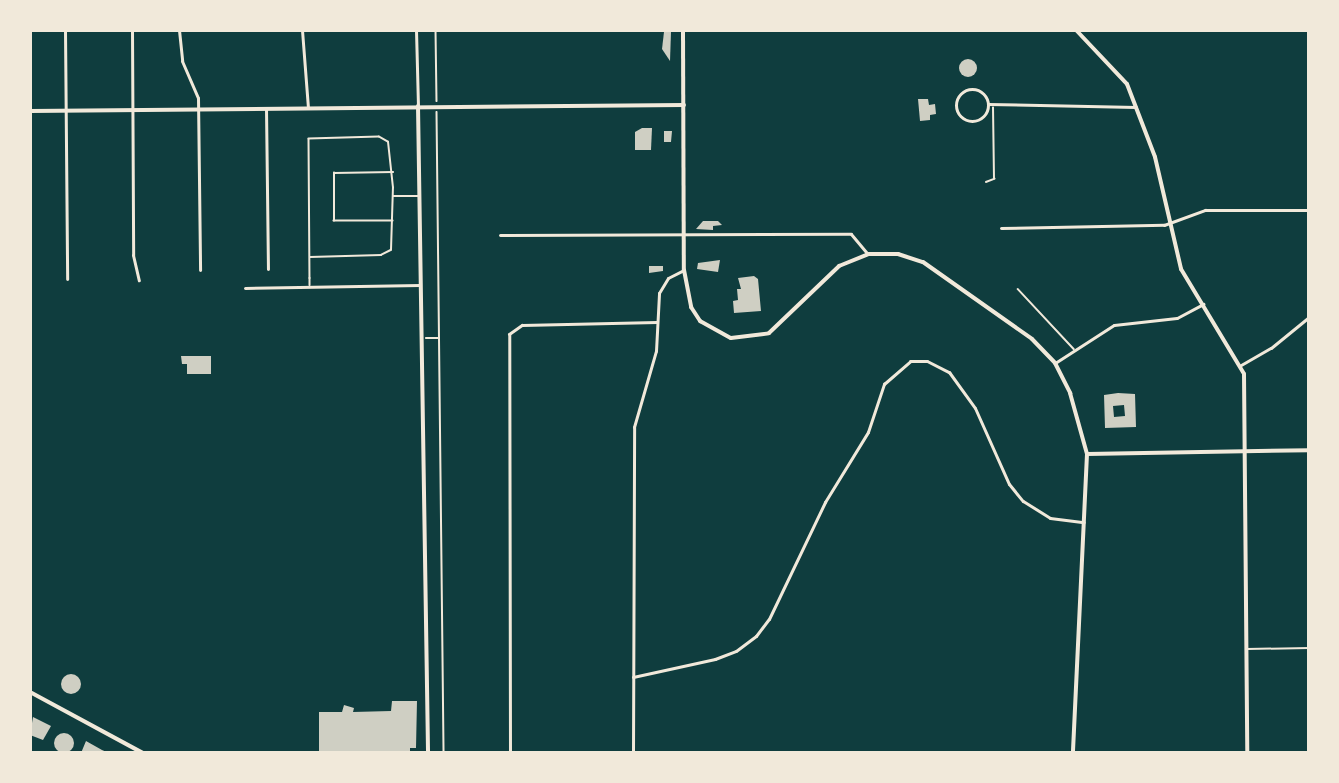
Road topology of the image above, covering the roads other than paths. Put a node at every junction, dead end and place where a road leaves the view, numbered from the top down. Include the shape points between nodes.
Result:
1 (64, 30) edge
2 (132, 30) edge
3 (179, 30) edge
4 (302, 30) edge
5 (416, 30) edge
6 (683, 30) edge
7 (1076, 30) edge
8 (988, 104) junction
9 (684, 105) junction
10 (418, 106) junction
11 (1138, 107) junction
12 (266, 108) junction
13 (308, 108) junction
14 (993, 108) junction
15 (132, 109) junction
16 (199, 109) junction
17 (65, 110) junction
18 (30, 111) edge
19 (393, 172) junction
20 (986, 182) dead end
21 (393, 196) junction
22 (420, 196) junction
23 (1309, 210) edge
24 (394, 221) junction
25 (1171, 223) junction
26 (1000, 228) dead end
27 (684, 232) junction
28 (500, 235) dead end
29 (868, 254) junction
30 (310, 257) junction
31 (268, 269) dead end
32 (200, 270) dead end
33 (684, 270) junction
34 (67, 279) dead end
35 (139, 280) dead end
36 (310, 285) junction
37 (420, 285) junction
38 (245, 288) dead end
39 (1018, 289) dead end
40 (1203, 303) junction
41 (1309, 317) edge
42 (657, 322) junction
43 (1074, 350) junction
44 (1055, 363) junction
45 (1241, 365) junction
46 (1309, 450) edge
47 (1244, 451) junction
48 (1087, 454) junction
49 (1084, 522) junction
50 (1246, 648) junction
51 (1309, 648) edge
52 (633, 677) junction
53 (30, 692) edge
54 (143, 753) edge
55 (428, 753) edge
56 (510, 753) edge
57 (633, 753) edge
58 (1073, 753) edge
59 (1247, 753) edge

1 - 17 street
2 - 15 street
3 - 16 street via 182,61
4 - 13 street
5 - 10 street
6 - 9 street
7 - 11 street via 1123,79
8 - 8 street via 985,95 971,89 960,95 957,107 960,116 973,121 986,114
8 - 14 street
9 - 10 street
9 - 27 street
10 - 13 street
10 - 22 street
11 - 14 street
11 - 25 street
12 - 13 street
12 - 16 street
12 - 31 street
14 - 20 lane via 994,179
15 - 16 street
15 - 17 street
15 - 35 street via 133,263
16 - 32 street
17 - 18 street
17 - 34 street
19 - 21 lane
19 - 24 lane via 334,173 334,221
19 - 30 lane via 388,142 379,137 309,139
21 - 22 lane
21 - 24 lane
22 - 37 street
23 - 25 street via 1205,210
24 - 30 lane via 394,243 387,253
25 - 26 street
25 - 40 street via 1182,270
27 - 28 street
27 - 29 street via 695,236 851,234
27 - 33 street
29 - 33 street via 839,266 769,333 740,339 716,333 695,315
29 - 44 street via 898,254 923,262 1032,339
30 - 36 lane
33 - 42 street via 663,284
36 - 37 street
36 - 38 street
37 - 55 street
39 - 43 lane
40 - 43 street via 1177,318 1113,325
40 - 45 street
41 - 45 street via 1271,348
42 - 52 street via 656,351 633,441
42 - 56 street via 522,325 512,330 508,338
43 - 44 street
44 - 48 street via 1070,393
45 - 47 street
46 - 47 street
47 - 48 street
47 - 50 street
48 - 49 street
49 - 52 street via 1050,518 1023,501 1009,484 975,408 949,372 927,361 910,362 884,384 868,432 825,502 769,619 756,636 736,651 715,659
49 - 58 street
50 - 51 lane
50 - 59 street
52 - 57 street
53 - 54 street

